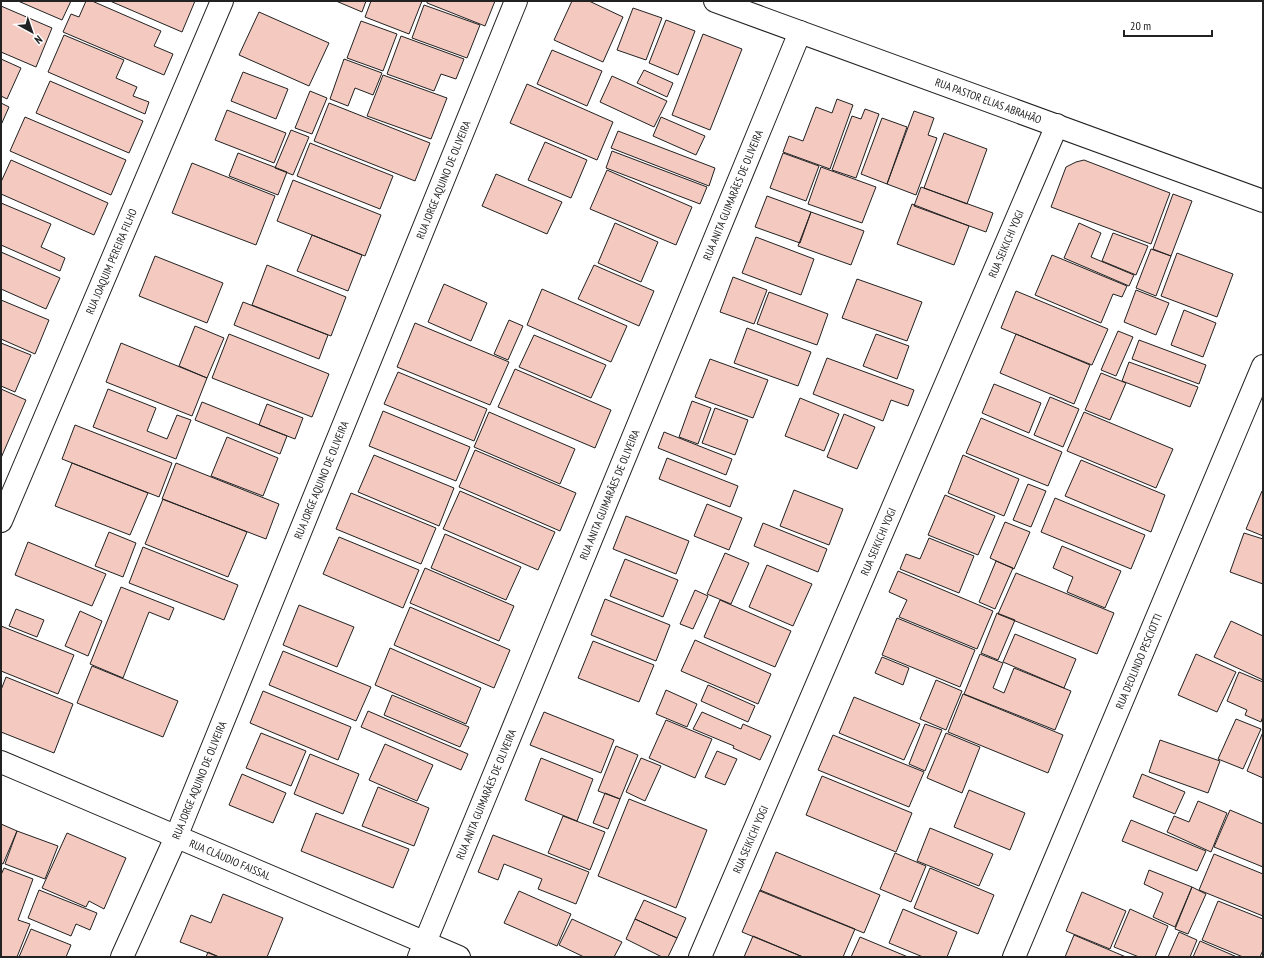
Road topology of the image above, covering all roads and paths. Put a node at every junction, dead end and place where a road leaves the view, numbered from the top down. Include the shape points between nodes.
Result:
1 (222, 1) edge
2 (516, 1) edge
3 (715, 1) edge
4 (800, 32) junction
5 (1057, 126) junction
6 (1263, 201) edge
7 (1263, 366) edge
8 (1, 521) edge
9 (1, 762) edge
10 (176, 836) junction
11 (422, 950) edge
12 (122, 957) edge
13 (459, 957) edge
14 (700, 957) edge
15 (1014, 957) edge

1 - 8 street, RUA JOAQUIM PEREIRA FILHO
2 - 10 street, RUA JORGE AQUINO DE OLIVEIRA
3 - 4 street, RUA PASTOR ELIAS ABRAHÃO
4 - 5 street, RUA PASTOR ELIAS ABRAHÃO
4 - 11 street, RUA ANITA GUIMARÃES DE OLIVEIRA
5 - 6 street, RUA PASTOR ELIAS ABRAHÃO
5 - 14 street, RUA SEIKICHI YOGI
7 - 15 street, RUA DEOLINDO PESCIOTTI
9 - 10 street, RUA CLÁUDIO FAISSAL
10 - 11 street, RUA CLÁUDIO FAISSAL
10 - 12 street, RUA JORGE AQUINO DE OLIVEIRA
11 - 13 street, RUA CLÁUDIO FAISSAL

